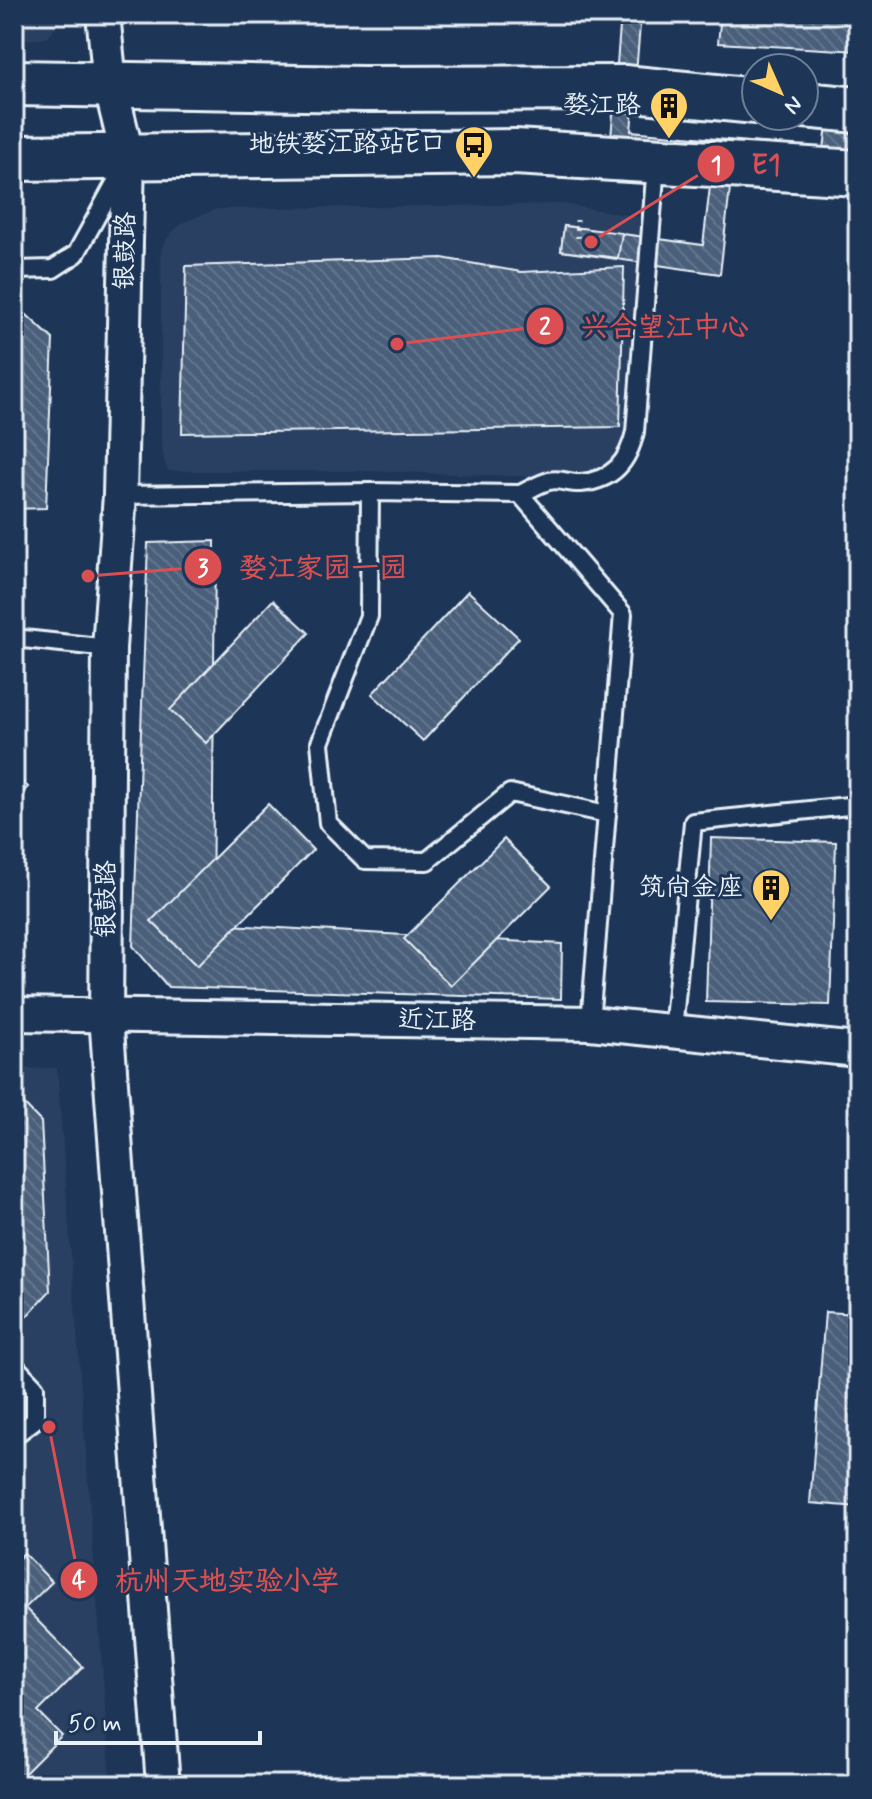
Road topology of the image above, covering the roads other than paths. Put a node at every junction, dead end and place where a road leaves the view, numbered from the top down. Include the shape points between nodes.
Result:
1 (103, 14) edge
2 (14, 83) edge
3 (110, 84) junction
4 (740, 99) edge
5 (820, 106) edge
6 (858, 110) edge
7 (14, 158) edge
8 (128, 158) junction
9 (656, 161) junction
10 (858, 173) edge
11 (14, 270) edge
12 (370, 492) junction
13 (520, 494) junction
14 (120, 495) junction
15 (16, 636) edge
16 (109, 648) junction
17 (858, 805) edge
18 (607, 814) junction
19 (14, 1014) edge
20 (106, 1016) junction
21 (590, 1023) junction
22 (673, 1031) junction
23 (858, 1050) edge
24 (14, 1365) edge
25 (14, 1436) edge
26 (163, 1785) edge

1 - 3 street, 银鼓路
2 - 3 main road
3 - 4 main road via 624,88
3 - 8 street, 银鼓路
5 - 6 main road
7 - 8 main road
8 - 9 main road via 515,152
8 - 11 lane via 76,254 53,269
8 - 14 street, 银鼓路
9 - 10 main road
9 - 13 lane via 631,447 623,464 606,477 580,483 550,480
12 - 13 lane
12 - 14 lane
12 - 18 lane via 369,616 320,743 328,823 365,860 427,861 510,793
13 - 18 lane via 623,614
14 - 16 street, 银鼓路
15 - 16 lane
16 - 20 street, 银鼓路
17 - 22 lane via 693,822
18 - 21 lane
19 - 20 street, 近江路
20 - 21 street, 近江路
20 - 26 street, 银鼓路
21 - 22 street, 近江路
22 - 23 street, 近江路
24 - 25 lane via 35,1387 35,1420

